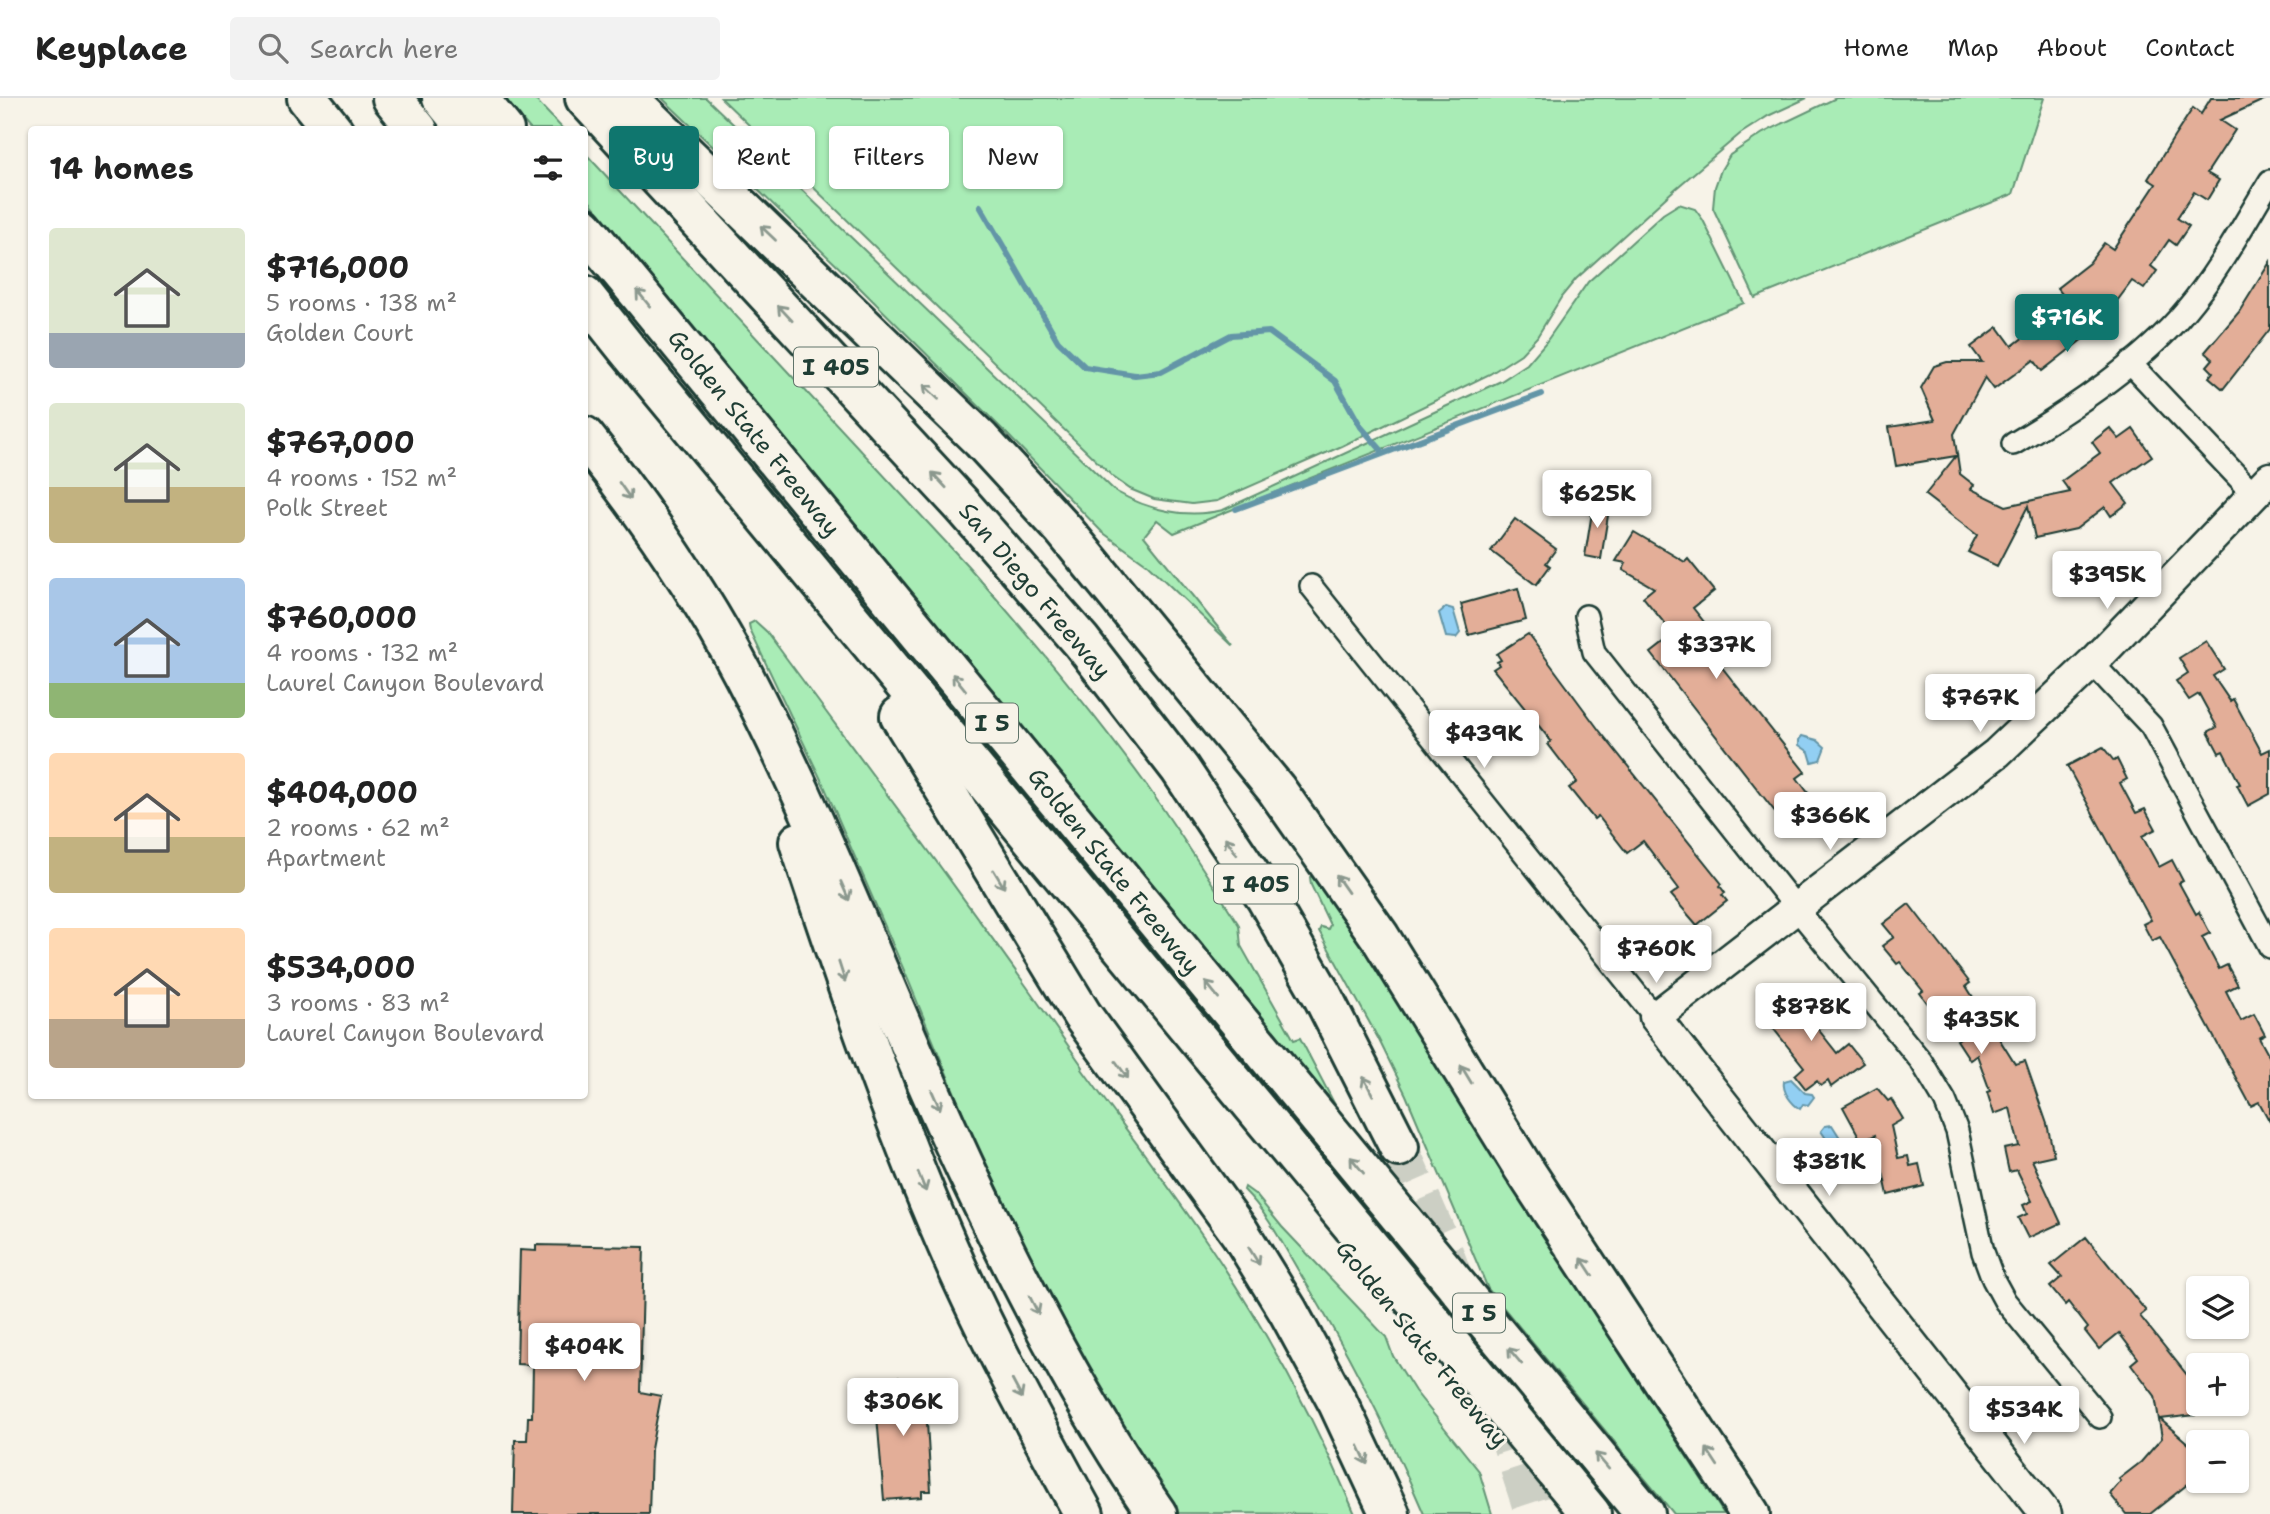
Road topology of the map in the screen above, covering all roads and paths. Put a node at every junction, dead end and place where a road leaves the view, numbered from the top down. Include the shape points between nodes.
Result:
1 (307, 98) edge
2 (392, 98) edge
3 (422, 98) edge
4 (442, 98) edge
5 (478, 98) edge
6 (585, 98) edge
7 (628, 98) edge
8 (330, 126) edge
9 (415, 126) edge
10 (445, 126) edge
11 (465, 126) edge
12 (501, 126) edge
13 (2270, 181) edge
14 (588, 232) edge
15 (588, 277) edge
16 (588, 300) edge
17 (588, 337) edge
18 (2130, 363) junction
19 (588, 441) edge
20 (2012, 444) dead end
21 (2262, 486) edge
22 (1311, 586) dead end
23 (1586, 616) dead end
24 (2092, 663) junction
25 (743, 674) junction
26 (900, 716) junction
27 (1797, 909) junction
28 (2270, 947) edge
29 (1656, 1017) junction
30 (1399, 1147) tunnel mouth
31 (1400, 1218) junction
32 (2099, 1417) dead end
33 (1084, 1514) edge
34 (1157, 1514) edge
35 (1390, 1514) edge
36 (1563, 1514) edge
37 (1591, 1514) edge
38 (1645, 1514) edge
39 (1750, 1514) edge
40 (2046, 1514) edge

1 - 8 highway
2 - 9 highway
3 - 10 highway
4 - 11 highway
5 - 12 highway
30 -> 6 highway, San Diego Freeway / I 405 via 1323,997 1266,898 1180,769 1098,662 953,495
39 -> 7 highway via 1521,1166 1380,937 1276,789 1063,530 981,440
13 - 18 street via 2221,263 2184,312
31 -> 14 highway, Golden State Freeway / I 5
15 - 31 highway via 1353,1202
16 - 37 highway
17 - 26 highway, Golden State Freeway / I 5
18 - 20 street
18 - 21 street
19 -> 25 highway via 699,597
21 - 24 street
22 - 29 street
23 - 27 street via 1594,652
24 - 27 street via 1997,753
24 - 28 street via 2151,726
25 -> 33 highway via 860,1028 942,1233 1014,1384
25 -> 34 highway via 795,779 981,1199 1055,1348
26 -> 35 highway via 1082,1015 1240,1234 1288,1311
26 - 36 highway, Golden State Freeway / I 5
27 - 29 street
27 - 32 street via 1921,1061 1945,1101 1957,1131 1993,1279 2005,1301
29 - 40 street
38 -> 31 highway, Golden State Freeway / I 5

